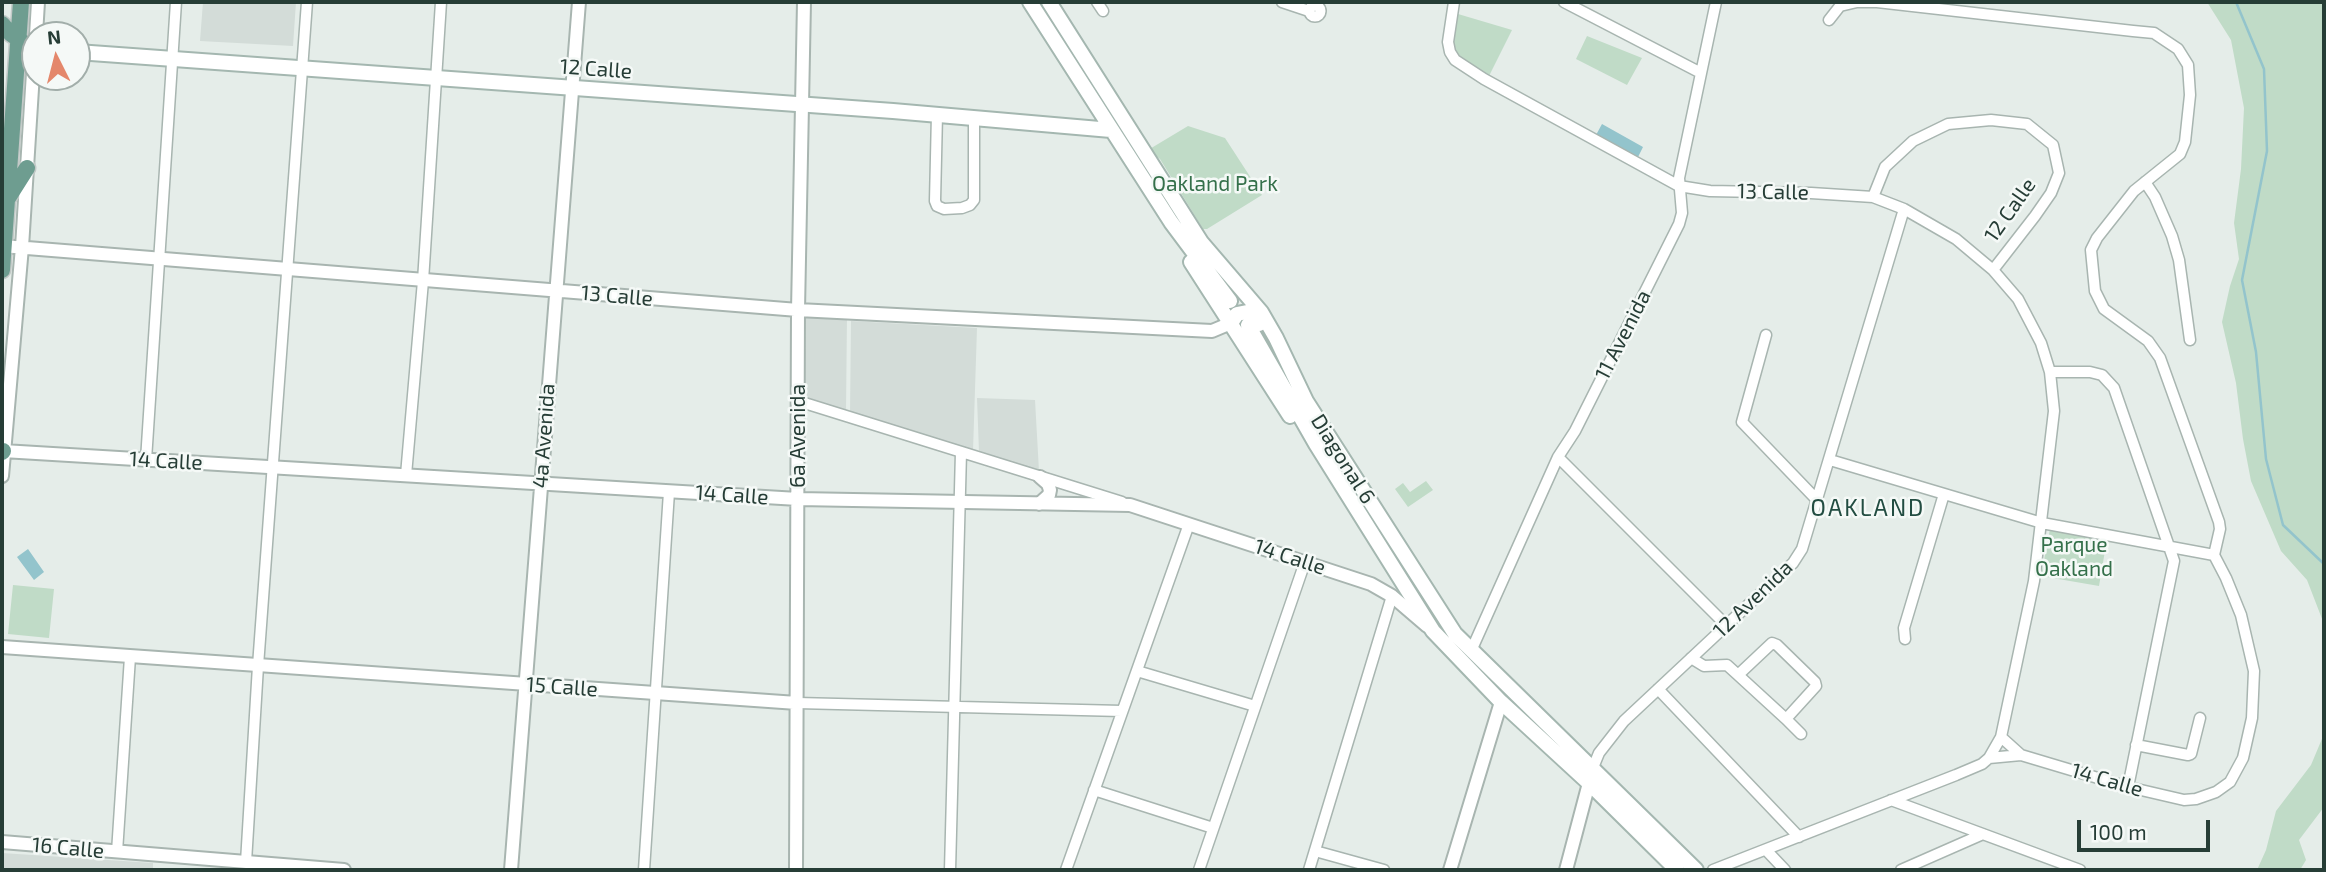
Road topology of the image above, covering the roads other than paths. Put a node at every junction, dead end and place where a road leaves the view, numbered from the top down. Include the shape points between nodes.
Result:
1 (20, 2) edge
2 (38, 2) edge
3 (176, 2) edge
4 (307, 2) edge
5 (441, 2) edge
6 (579, 2) edge
7 (804, 2) edge
8 (1030, 2) edge
9 (1049, 2) edge
10 (1282, 2) edge
11 (1454, 2) edge
12 (1564, 2) edge
13 (1716, 2) edge
14 (1877, 2) edge
15 (1309, 10) dead end
16 (1829, 20) dead end
17 (37, 21) edge
18 (2, 24) edge
19 (12, 50) edge
20 (91, 53) edge
21 (172, 58) junction
22 (302, 68) junction
23 (1092, 70) junction
24 (1700, 73) junction
25 (436, 78) junction
26 (571, 88) junction
27 (32, 91) edge
28 (1092, 98) junction
29 (802, 105) junction
30 (937, 114) junction
31 (974, 117) junction
32 (1072, 125) junction
33 (1111, 130) junction
34 (27, 168) junction
35 (2145, 182) junction
36 (1679, 186) junction
37 (1873, 198) junction
38 (7, 200) junction
39 (1904, 209) junction
40 (3, 246) edge
41 (22, 247) junction
42 (159, 260) junction
43 (2, 270) edge
44 (287, 270) junction
45 (1993, 270) junction
46 (422, 281) junction
47 (555, 291) junction
48 (798, 310) junction
49 (1228, 311) junction
50 (1248, 325) dead end
51 (1766, 335) dead end
52 (2190, 340) dead end
53 (2050, 373) junction
54 (1298, 387) junction
55 (798, 401) junction
56 (1316, 444) junction
57 (2, 452) edge
58 (961, 452) junction
59 (1558, 457) junction
60 (146, 460) junction
61 (1830, 460) junction
62 (273, 467) junction
63 (406, 475) junction
64 (2, 476) edge
65 (1041, 477) junction
66 (541, 484) junction
67 (669, 492) junction
68 (1944, 494) junction
69 (1092, 498) junction
70 (798, 499) junction
71 (1817, 499) junction
72 (960, 502) junction
73 (1038, 504) junction
74 (2042, 523) junction
75 (1189, 524) junction
76 (2169, 547) junction
77 (2214, 555) junction
78 (1304, 562) junction
79 (1392, 596) junction
80 (1726, 625) junction
81 (1433, 631) junction
82 (1905, 639) dead end
83 (2, 647) edge
84 (1471, 651) junction
85 (130, 657) junction
86 (1691, 658) junction
87 (258, 666) junction
88 (1137, 671) junction
89 (1738, 675) junction
90 (526, 684) junction
91 (1658, 689) junction
92 (655, 694) junction
93 (1502, 702) junction
94 (797, 703) junction
95 (953, 706) junction
96 (1255, 706) junction
97 (1122, 711) junction
98 (2200, 718) dead end
99 (1786, 719) junction
100 (1801, 734) dead end
101 (2001, 737) junction
102 (2136, 745) junction
103 (2021, 755) junction
104 (1989, 758) junction
105 (1590, 777) junction
106 (2128, 787) junction
107 (1094, 790) junction
108 (1891, 800) junction
109 (1213, 828) junction
110 (1983, 834) junction
111 (1799, 837) junction
112 (2, 842) edge
113 (1766, 850) junction
114 (1315, 851) junction
115 (117, 852) junction
116 (246, 862) junction
117 (344, 870) edge
118 (511, 870) edge
119 (643, 870) edge
120 (796, 870) edge
121 (950, 870) edge
122 (1066, 870) edge
123 (1199, 870) edge
124 (1309, 870) edge
125 (1384, 870) edge
126 (1450, 870) edge
127 (1566, 870) edge
128 (1677, 870) edge
129 (1696, 870) edge
130 (1713, 870) edge
131 (1785, 870) edge
132 (1901, 870) edge
133 (2075, 870) edge

1 - 19 main road
2 - 17 street
3 - 21 street
4 - 22 street
5 - 25 street
6 - 26 street, 4a Avenida
7 - 29 street, 6a Avenida
8 - 28 main road
9 - 23 main road, Diagonal 6
10 - 15 street
11 - 36 street, 13 Calle via 1448,34 1455,60
12 - 24 street
13 - 24 street, 11 Avenida
14 - 16 street via 1840,6
14 - 35 street via 2154,33 2178,49 2188,65 2185,142 2180,154
18 - 19 main road
19 - 38 main road
20 - 21 main road, 12 Calle
21 - 22 main road, 12 Calle
21 - 42 street
22 - 25 main road, 12 Calle
22 - 44 street
23 - 28 main road
23 - 54 main road, Diagonal 6 via 1199,240 1261,312
24 - 36 street, 11 Avenida
25 - 26 main road, 12 Calle
25 - 46 street
26 - 29 main road, 12 Calle
26 - 47 street, 4a Avenida
27 - 34 street
28 - 32 main road via 1093,112 1086,121
28 - 33 main road
29 - 30 main road, 12 Calle
29 - 48 street, 6a Avenida
30 - 31 main road, 12 Calle
30 - 31 street via 935,201 944,209 962,208 974,200
31 - 32 main road, 12 Calle
32 - 33 main road, 12 Calle
33 - 49 main road, Diagonal 6 via 1171,222 1179,243
34 - 38 main road
34 - 41 street
35 - 52 street via 2176,248
35 - 77 street via 2104,228 2091,250 2095,291 2104,309 2148,341 2160,358 2219,522
36 - 37 street, 13 Calle
36 - 59 street, 11 Avenida via 1679,224
37 - 39 street, 13 Calle
37 - 45 street, 12 Calle via 1885,167 1913,141 1948,124 1991,120 2027,124 2053,145 2059,173 2035,216
38 - 40 main road
39 - 45 street, 13 Calle via 1956,239
39 - 61 street, 12 Avenida
40 - 41 street, 13 Calle
40 - 43 main road
41 - 42 street, 13 Calle
41 - 57 street
42 - 44 street, 13 Calle
42 - 60 street
44 - 46 street, 13 Calle
44 - 62 street
45 - 53 street, 13 Calle via 2031,321
46 - 47 street, 13 Calle
46 - 63 street
47 - 48 street, 13 Calle
47 - 66 street, 4a Avenida
48 - 49 street, 13 Calle via 1212,331
48 - 55 street, 6a Avenida
49 - 54 main road via 1253,314
49 - 56 main road, Diagonal 6 via 1304,438
50 - 56 main road, Diagonal 6
51 - 71 street via 1742,422
53 - 74 street, 13 Calle via 2054,411
53 - 76 street via 2090,372 2102,375 2114,388
54 - 84 main road, Diagonal 6 via 1413,571
55 - 58 street
55 - 70 street, 6a Avenida
56 - 81 main road, Diagonal 6
57 - 60 street, 14 Calle
57 - 64 street
58 - 65 street
58 - 72 street
59 - 80 street
59 - 84 street, 11 Avenida
60 - 62 street, 14 Calle
61 - 68 street
61 - 71 street, 12 Avenida
62 - 63 street, 14 Calle
62 - 87 street
63 - 66 street, 14 Calle
65 - 69 street
65 - 73 street via 1050,491
66 - 67 street, 14 Calle
66 - 90 street, 4a Avenida
67 - 70 street, 14 Calle
67 - 92 street
68 - 74 street
68 - 82 street via 1904,628
69 - 73 street, 14 Calle
69 - 75 street, 14 Calle
70 - 72 street, 14 Calle
70 - 94 street, 6a Avenida
71 - 80 street, 12 Avenida via 1802,549 1793,563
72 - 73 street, 14 Calle
72 - 95 street
74 - 76 street
74 - 101 street, 13 Calle
75 - 78 street, 14 Calle
75 - 88 street
76 - 77 street
76 - 102 street via 2174,561
77 - 106 street, 14 Calle via 2241,615 2254,670 2252,718 2243,758 2230,782 2196,799
78 - 79 street, 14 Calle via 1371,584
78 - 96 street
79 - 81 street, 14 Calle
79 - 114 street
80 - 86 street, 12 Avenida
81 - 93 main road, Diagonal 6
83 - 85 street, 15 Calle
84 - 105 main road, Diagonal 6
85 - 87 street, 15 Calle
85 - 115 street
86 - 89 street via 1704,666 1727,664
86 - 91 street, 12 Avenida
87 - 90 street, 15 Calle
87 - 116 street
88 - 96 street
88 - 97 street
89 - 99 street
89 - 99 street via 1767,646 1777,645 1816,684
90 - 92 street, 15 Calle
90 - 118 street, 4a Avenida
91 - 105 street, 12 Avenida via 1607,741
91 - 111 street
92 - 94 street, 15 Calle
92 - 119 street
93 - 105 main road, Diagonal 6
93 - 126 street
94 - 95 street, 15 Calle
94 - 120 street, 6a Avenida
95 - 97 street, 15 Calle
95 - 121 street
96 - 109 street
97 - 107 street
98 - 102 street via 2194,750 2188,755
99 - 100 street
101 - 103 street, 14 Calle
101 - 104 street, 13 Calle
102 - 106 street
103 - 104 street, 14 Calle
103 - 106 street, 14 Calle
104 - 108 street
105 - 127 street, 12 Avenida
105 - 128 main road, Diagonal 6
105 - 129 main road, Diagonal 6
107 - 109 street
107 - 122 street
108 - 110 street
108 - 111 street
109 - 123 street
110 - 132 street
110 - 133 street
111 - 113 street
112 - 115 street, 16 Calle
113 - 130 street
113 - 131 street
114 - 124 street
114 - 125 street
115 - 116 street, 16 Calle
116 - 117 street, 16 Calle

